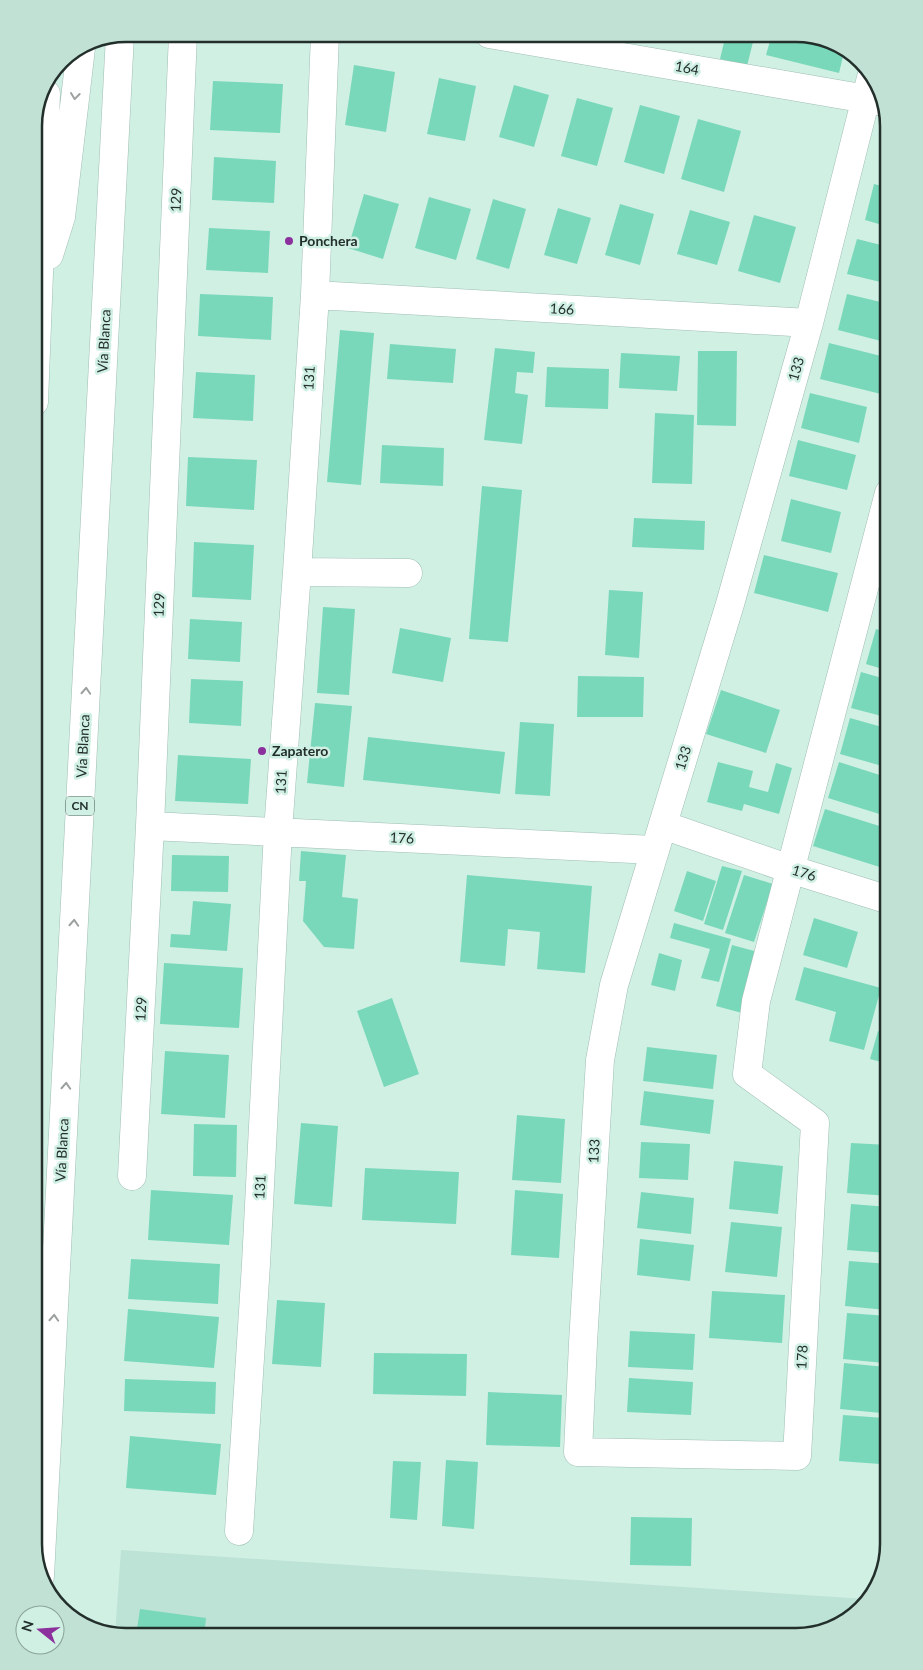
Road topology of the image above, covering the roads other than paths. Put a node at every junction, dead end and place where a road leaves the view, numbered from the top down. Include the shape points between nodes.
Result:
1 (183, 42) edge
2 (325, 42) edge
3 (120, 43) edge
4 (545, 43) edge
5 (80, 57) edge
6 (874, 93) edge
7 (46, 103) edge
8 (43, 179) edge
9 (43, 277) edge
10 (314, 295) junction
11 (808, 323) junction
12 (880, 526) edge
13 (297, 572) junction
14 (408, 572) dead end
15 (150, 826) junction
16 (278, 831) junction
17 (658, 838) junction
18 (790, 869) junction
19 (880, 897) edge
20 (132, 1176) dead end
21 (578, 1452) joint
22 (239, 1530) dead end
23 (42, 1537) edge

1 - 15 main road, 129
2 - 10 main road, 131
23 -> 3 main road, Vía Blanca / CN
4 - 6 main road, 164
5 -> 9 main road via 61,217
6 - 11 main road, 133
7 - 8 main road
10 - 11 main road, 166
10 - 13 main road, 131
11 - 17 main road, 133 via 730,604
12 - 18 main road
13 - 14 main road
13 - 16 main road, 131
15 - 16 main road, 176
15 - 20 main road, 129
16 - 17 main road, 176
16 - 22 main road, 131
17 - 18 main road, 176
17 - 21 main road, 133 via 614,986 600,1060
18 - 19 main road, 176
18 - 21 main road, 178 via 756,1001 746,1074 815,1123 797,1456

